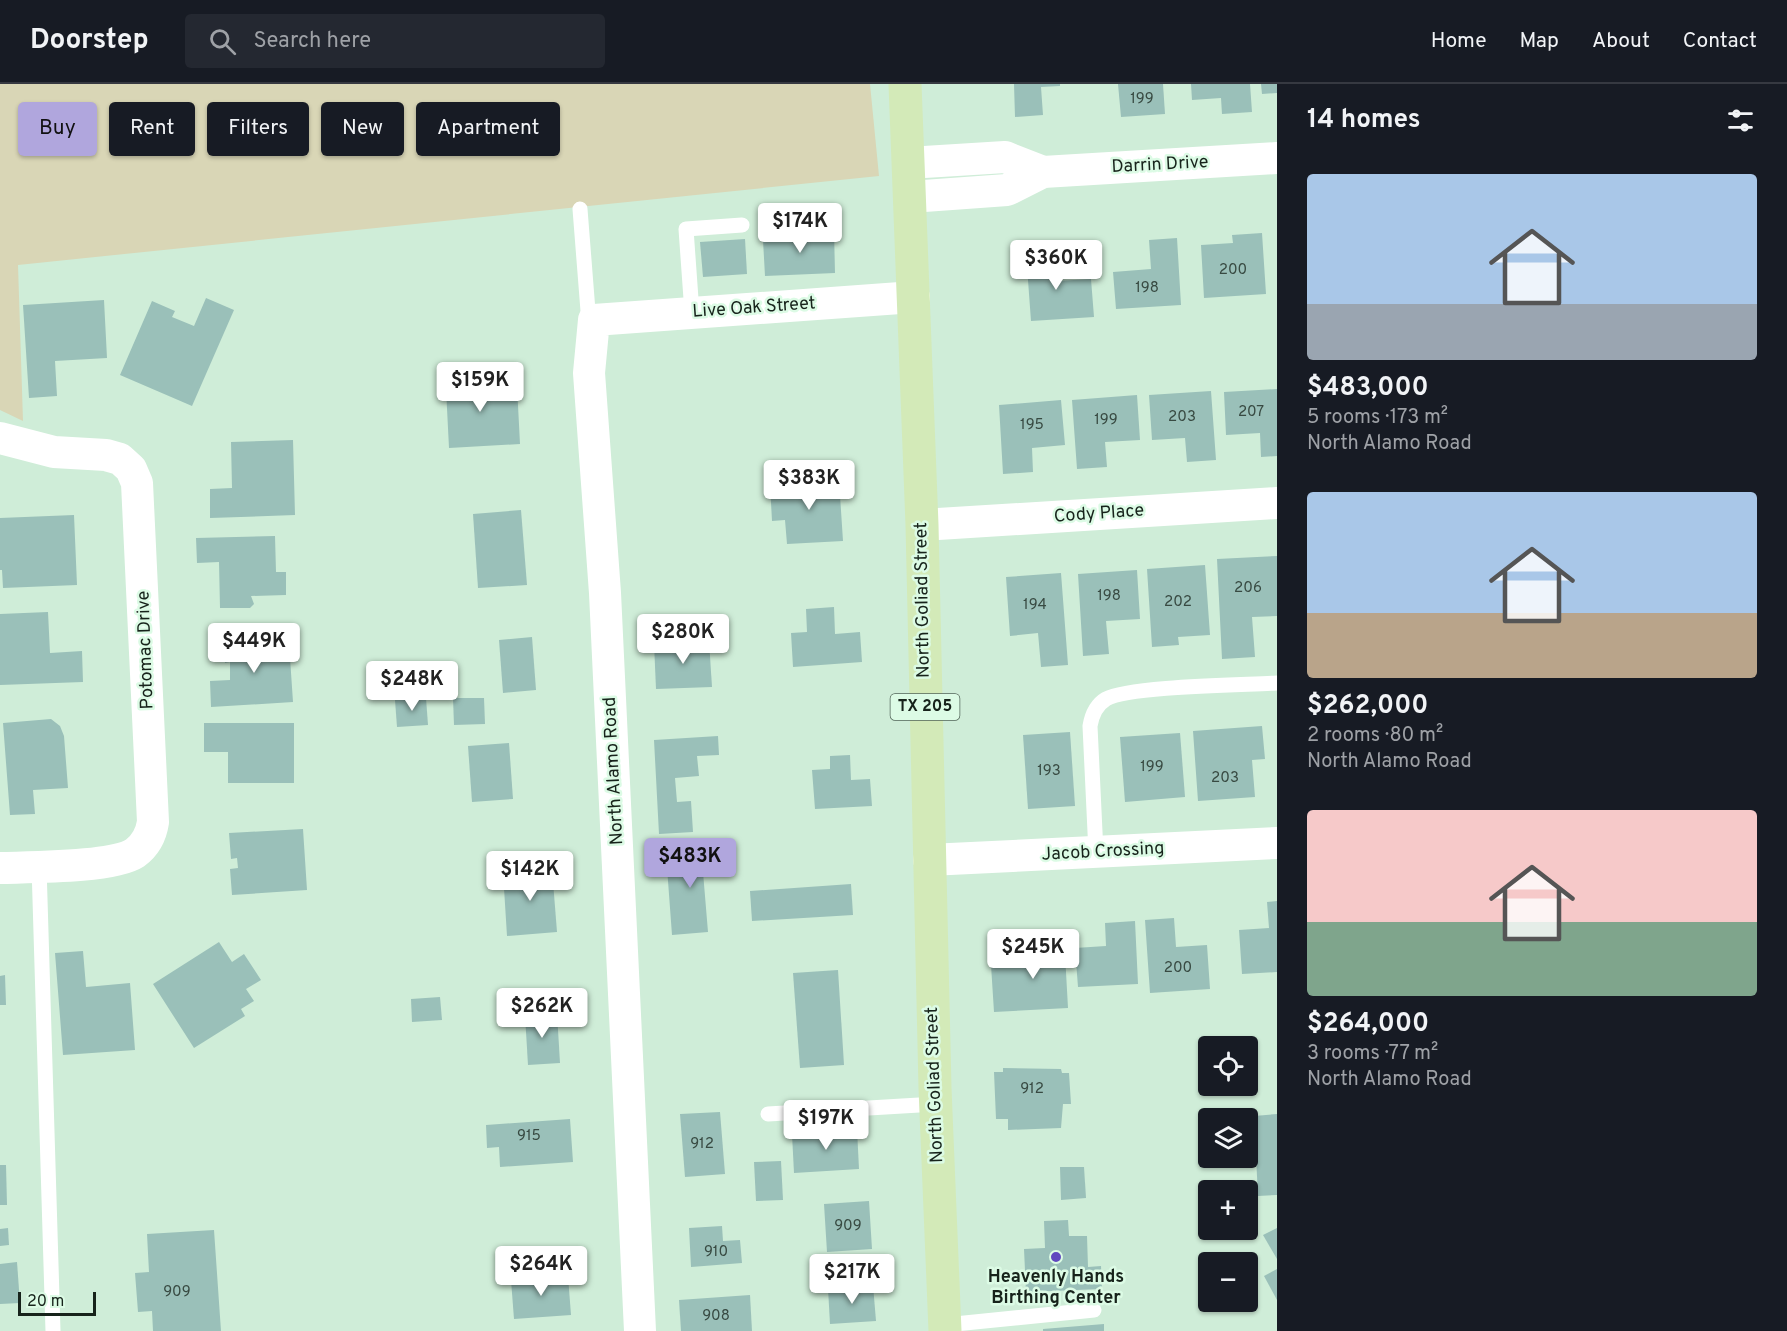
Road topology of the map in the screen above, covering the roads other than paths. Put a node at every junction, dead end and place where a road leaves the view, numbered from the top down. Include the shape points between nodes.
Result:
1 (905, 84) edge
2 (1277, 158) edge
3 (908, 163) junction
4 (1043, 172) junction
5 (910, 197) junction
6 (580, 210) dead end
7 (742, 225) dead end
8 (914, 297) junction
9 (692, 313) junction
10 (594, 320) junction
11 (0, 438) edge
12 (1277, 502) edge
13 (922, 525) junction
14 (1277, 683) edge
15 (1277, 843) edge
16 (1096, 853) junction
17 (929, 860) junction
18 (39, 866) junction
19 (0, 868) edge
20 (936, 1104) junction
21 (768, 1114) dead end
22 (1094, 1310) dead end
23 (945, 1328) edge
24 (53, 1331) edge
25 (640, 1331) edge

1 - 3 main road, North Goliad Street / TX 205
2 - 4 street, Darrin Drive
3 - 4 street, Darrin Drive via 1005,157
3 - 5 main road, North Goliad Street / TX 205
4 - 5 street, Darrin Drive via 1007,190
5 - 8 main road, North Goliad Street / TX 205
6 - 10 lane via 588,311
7 - 9 lane via 686,229
8 - 9 street, Live Oak Street
8 - 13 main road, North Goliad Street / TX 205
9 - 10 street, Live Oak Street
10 - 25 street, North Alamo Road via 589,373 605,593
11 - 18 street, Potomac Drive via 54,452 120,459 131,469 140,501 151,835 134,854 112,861
12 - 13 street, Cody Place
13 - 17 main road, North Goliad Street / TX 205
14 - 16 lane via 1138,692 1108,698 1099,704 1090,726
15 - 16 street, Jacob Crossing
16 - 17 street, Jacob Crossing
17 - 20 main road, North Goliad Street / TX 205
18 - 19 street
18 - 24 lane
20 - 21 lane
20 - 23 main road, North Goliad Street / TX 205
22 - 23 lane

